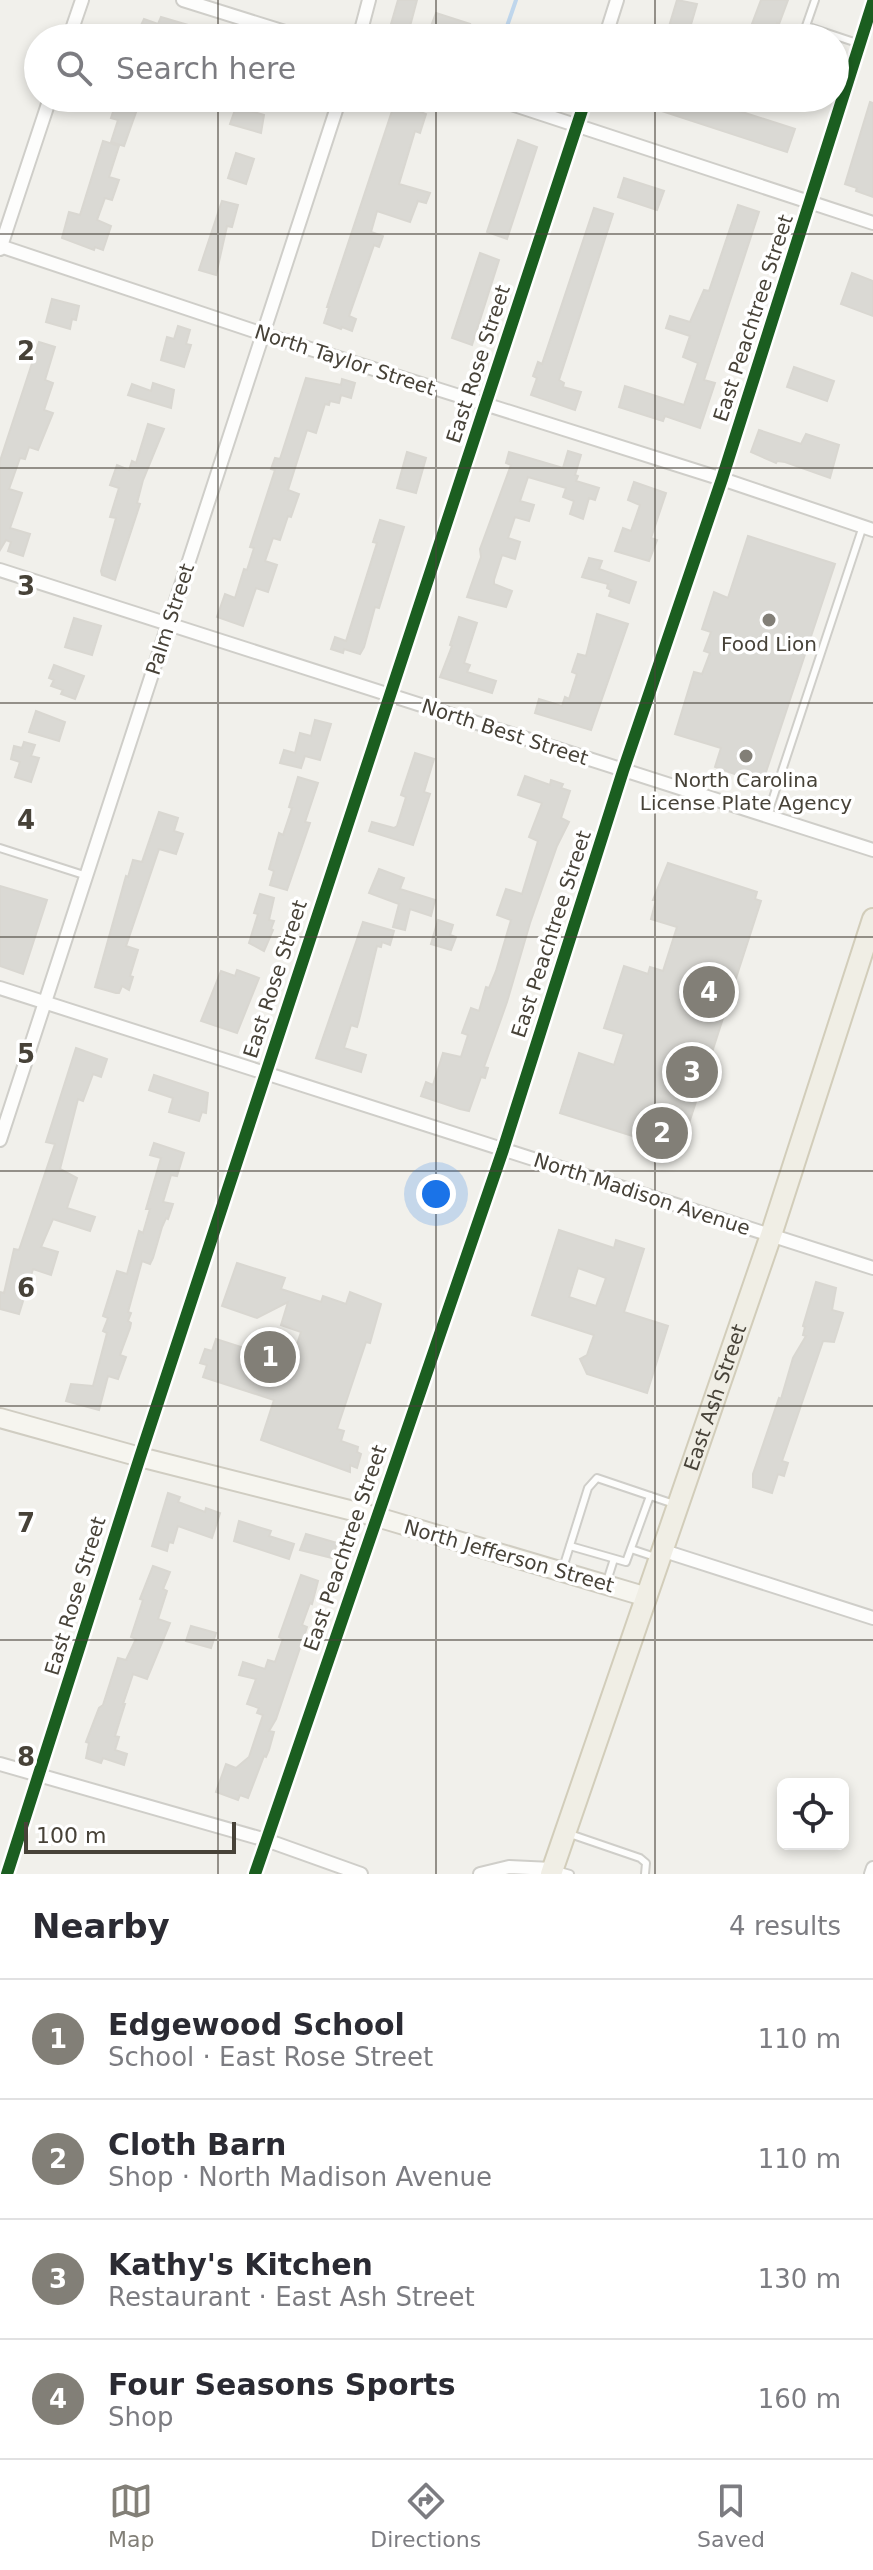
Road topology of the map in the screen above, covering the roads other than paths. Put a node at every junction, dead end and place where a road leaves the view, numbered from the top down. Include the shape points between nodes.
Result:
1 (82, 0) edge
2 (183, 0) edge
3 (369, 0) edge
4 (617, 0) edge
5 (815, 0) edge
6 (873, 2) edge
7 (74, 24) edge
8 (259, 24) edge
9 (363, 24) edge
10 (609, 24) edge
11 (807, 24) edge
12 (849, 40) edge
13 (860, 44) junction
14 (849, 79) edge
15 (45, 112) edge
16 (335, 112) edge
17 (537, 112) edge
18 (581, 112) edge
19 (839, 112) edge
20 (577, 125) junction
21 (811, 202) junction
22 (873, 223) edge
23 (0, 247) edge
24 (263, 334) junction
25 (485, 405) junction
26 (722, 479) junction
27 (868, 528) edge
28 (0, 570) edge
29 (169, 625) junction
30 (390, 694) junction
31 (623, 771) junction
32 (767, 817) junction
33 (0, 848) edge
34 (873, 850) edge
35 (87, 876) junction
36 (873, 919) edge
37 (0, 988) edge
38 (46, 1003) junction
39 (266, 1072) junction
40 (0, 1140) edge
41 (503, 1150) junction
42 (771, 1235) junction
43 (873, 1268) edge
44 (0, 1418) edge
45 (140, 1457) junction
46 (650, 1496) junction
47 (677, 1505) junction
48 (377, 1517) junction
49 (570, 1546) junction
50 (631, 1549) junction
51 (660, 1554) junction
52 (614, 1559) junction
53 (561, 1571) junction
54 (606, 1584) junction
55 (647, 1597) junction
56 (873, 1618) edge
57 (0, 1764) edge
58 (41, 1773) junction
59 (565, 1832) junction
60 (266, 1840) junction
61 (873, 1868) edge
62 (558, 1872) edge
63 (7, 1874) edge
64 (255, 1874) edge
65 (361, 1874) edge
66 (480, 1874) edge
67 (645, 1874) edge
68 (871, 1874) edge

1 - 7 street
2 - 8 street
3 - 9 street
4 - 10 street
5 - 11 lane
6 - 13 street, East Peachtree Street
12 - 13 lane
13 - 14 street, East Peachtree Street
15 - 23 street
16 - 24 street, Palm Street
17 - 20 street
18 - 20 street, East Rose Street
19 - 21 street, East Peachtree Street
20 - 21 street
20 - 25 street, East Rose Street
21 - 22 street
21 - 26 street, East Peachtree Street
23 - 24 street, North Taylor Street
24 - 25 street, North Taylor Street
24 - 29 street, Palm Street
25 - 26 street, North Taylor Street
25 - 30 street, East Rose Street
26 - 27 street, North Taylor Street
26 - 31 street, East Peachtree Street
27 - 32 lane
28 - 29 street, North Best Street
29 - 30 street, North Best Street
29 - 35 street, Palm Street
30 - 31 street, North Best Street
30 - 39 street, East Rose Street
31 - 32 street, North Best Street
31 - 41 street, East Peachtree Street
32 - 34 street, North Best Street
33 - 35 lane
35 - 38 street, Palm Street
36 - 42 main road, East Ash Street
37 - 38 street, North Madison Avenue
38 - 39 street, North Madison Avenue
38 - 40 street, Palm Street
39 - 41 street, North Madison Avenue
39 - 45 street, East Rose Street
41 - 42 street, North Madison Avenue
41 - 48 street, East Peachtree Street
42 - 43 street, North Madison Avenue
42 - 47 main road, East Ash Street
44 - 45 street, North Jefferson Street
45 - 48 street, North Jefferson Street
45 - 58 street, East Rose Street
46 - 47 lane
46 - 49 lane via 597,1478 588,1488
46 - 50 lane
47 - 51 main road, East Ash Street
48 - 53 street, North Jefferson Street
48 - 60 street, East Peachtree Street
49 - 52 lane
49 - 53 lane
50 - 51 lane
50 - 52 lane via 626,1562
51 - 55 main road, East Ash Street
51 - 56 street
52 - 54 lane
53 - 54 street, North Jefferson Street
54 - 55 street, North Jefferson Street
55 - 59 main road, East Ash Street
57 - 58 street
58 - 60 street
58 - 63 street, East Rose Street
59 - 62 main road, East Ash Street
59 - 67 lane via 640,1858 646,1863
60 - 64 street, East Peachtree Street
60 - 65 street
61 - 68 street
62 - 66 street via 509,1867

